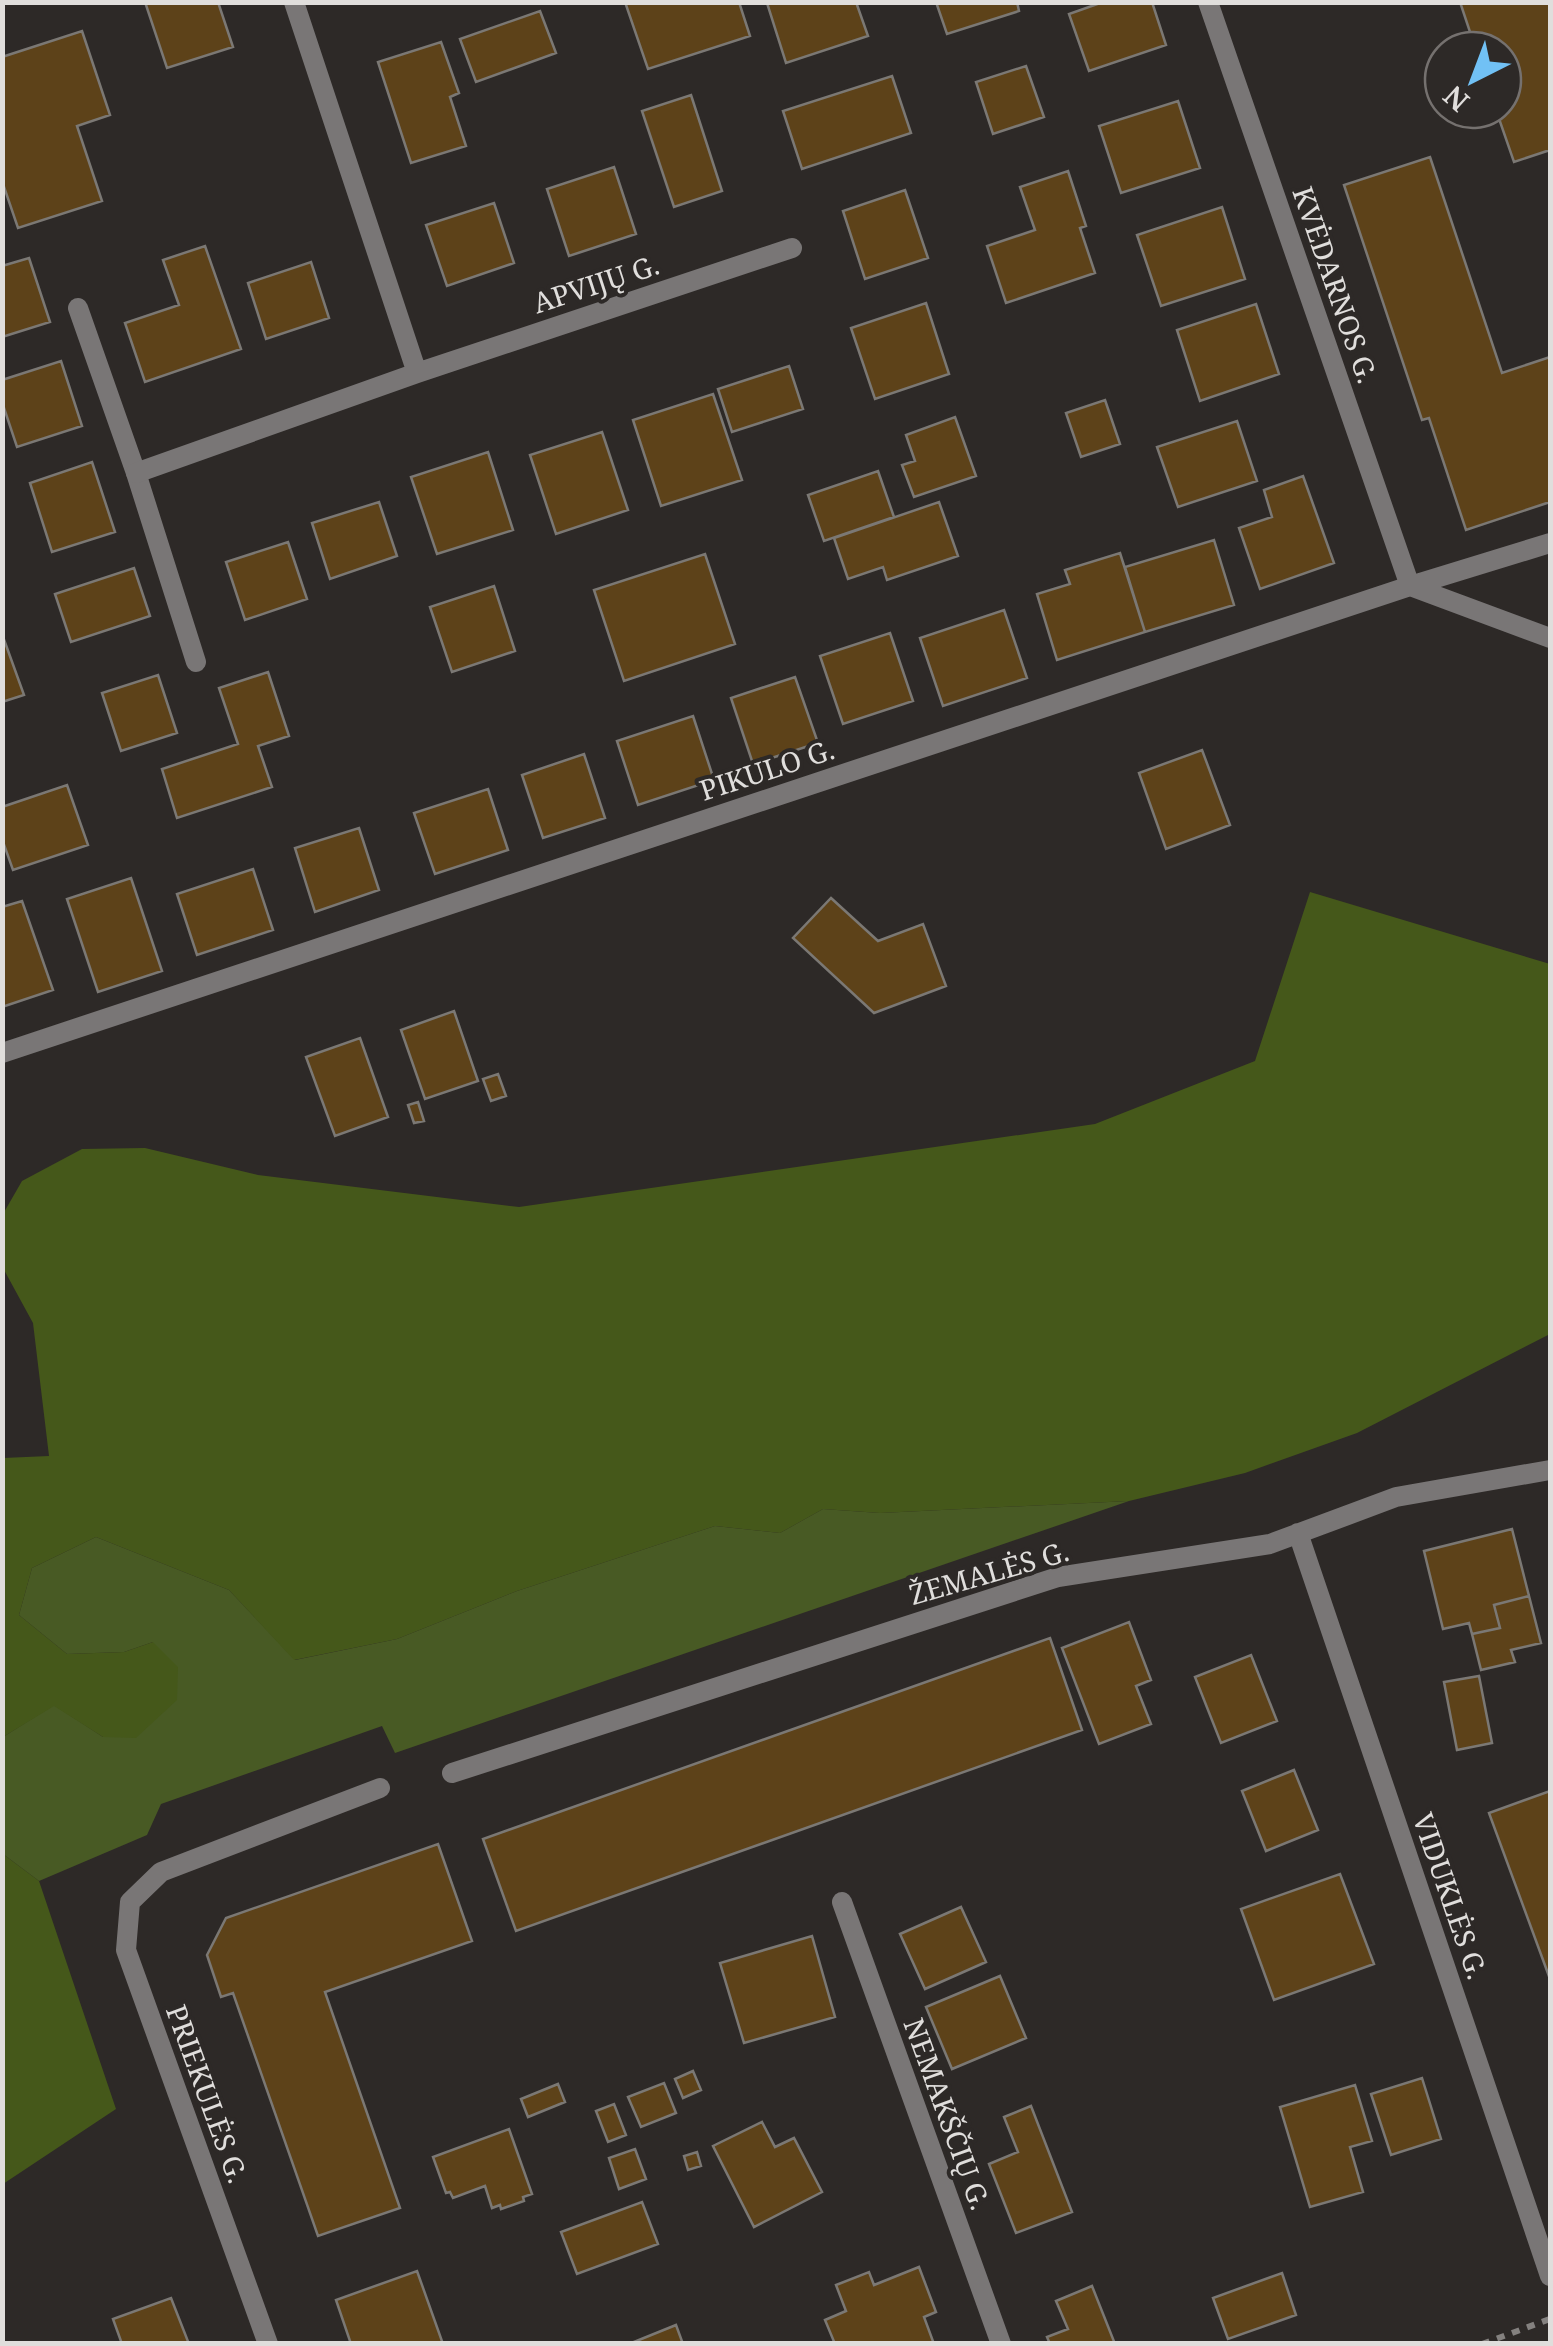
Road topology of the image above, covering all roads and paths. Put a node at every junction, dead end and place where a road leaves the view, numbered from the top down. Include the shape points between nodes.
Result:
1 (294, 2) edge
2 (1208, 2) edge
3 (792, 248) dead end
4 (78, 308) dead end
5 (416, 372) junction
6 (136, 473) junction
7 (1550, 543) edge
8 (1410, 586) junction
9 (1550, 638) edge
10 (196, 662) dead end
11 (2, 1053) edge
12 (1550, 1470) edge
13 (1298, 1534) junction
14 (452, 1773) dead end
15 (380, 1788) dead end
16 (842, 1902) dead end
17 (1550, 2276) edge
18 (1550, 2319) edge
19 (268, 2344) edge
20 (1001, 2344) edge
21 (1482, 2344) edge

1 - 5 street
2 - 8 street, KVĖDARNOS G.
3 - 5 street, APVIJŲ G.
4 - 6 street
5 - 6 street, APVIJŲ G.
6 - 10 street
7 - 8 street, PIKULO G.
8 - 9 street
8 - 11 street, PIKULO G.
12 - 13 street, ŽEMALĖS G. via 1396,1496
13 - 14 street, ŽEMALĖS G. via 1058,1577
13 - 17 street, VIDUKLĖS G.
15 - 19 street, PRIEKULĖS G. via 161,1872 130,1902 126,1950
16 - 20 street, NEMAKŠČIŲ G.
18 - 21 path

